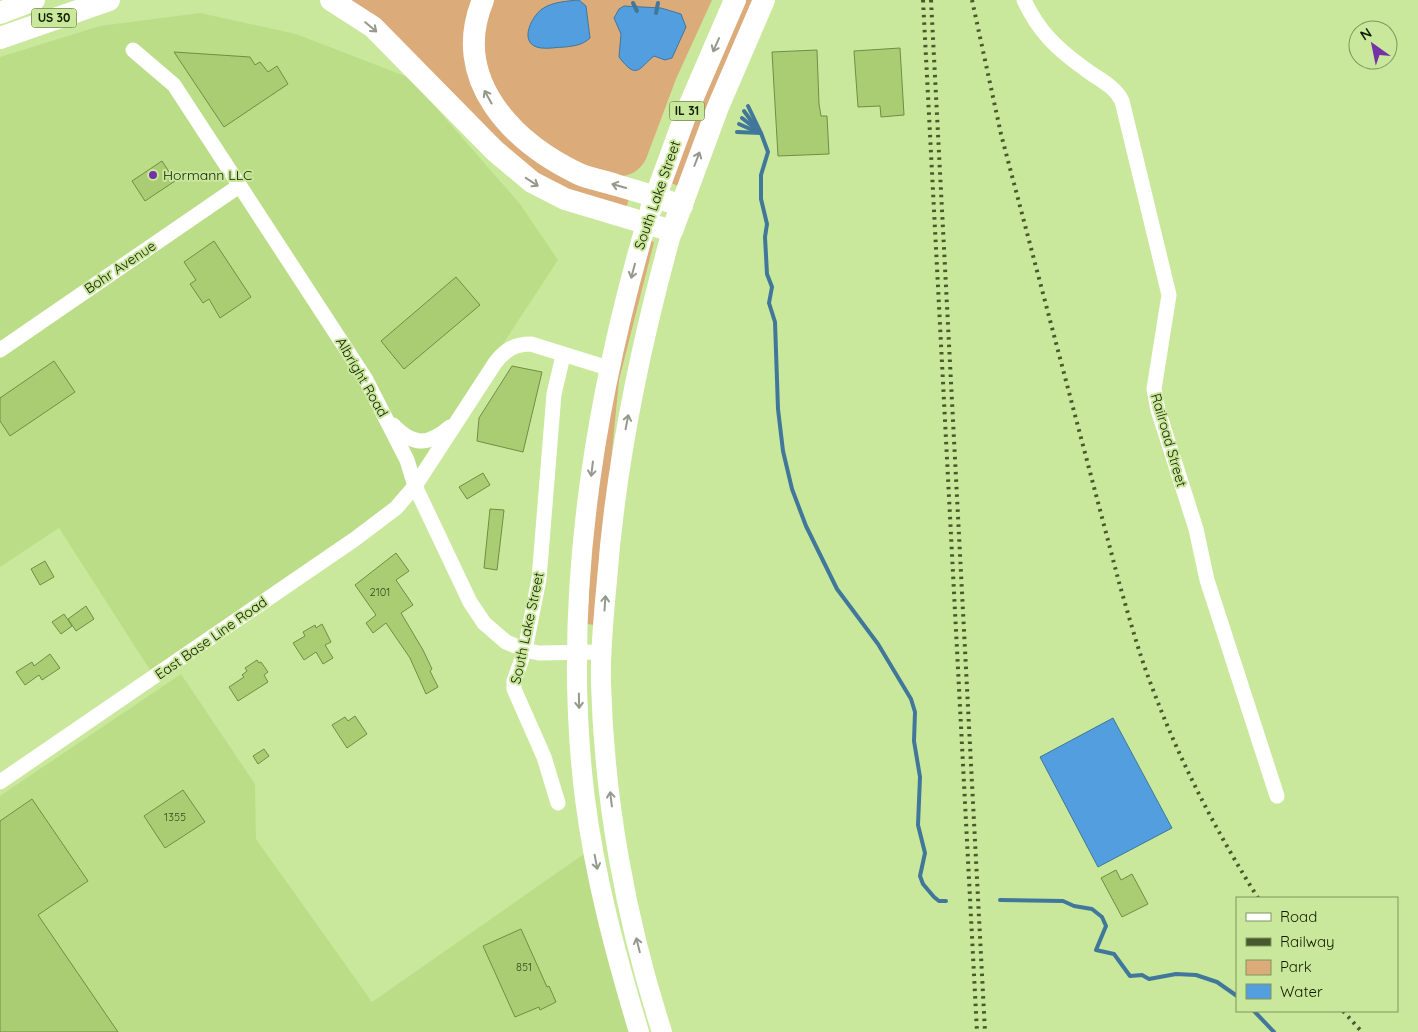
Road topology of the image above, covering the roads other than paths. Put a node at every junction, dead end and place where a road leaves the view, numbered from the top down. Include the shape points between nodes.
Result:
1 (34, 0) edge
2 (108, 0) edge
3 (331, 0) edge
4 (483, 0) edge
5 (735, 0) edge
6 (764, 0) edge
7 (1024, 0) edge
8 (0, 12) edge
9 (0, 38) edge
10 (133, 50) dead end
11 (239, 186) junction
12 (654, 196) junction
13 (682, 206) junction
14 (646, 224) junction
15 (672, 231) junction
16 (0, 350) edge
17 (564, 356) junction
18 (608, 368) junction
19 (386, 417) junction
20 (457, 422) junction
21 (415, 486) junction
22 (525, 650) junction
23 (578, 652) junction
24 (601, 652) junction
25 (0, 782) edge
26 (1277, 796) dead end
27 (558, 803) dead end
28 (639, 1032) edge
29 (662, 1032) edge

1 - 8 main road, US 30
2 - 9 main road, US 30
3 -> 14 main road via 373,27 515,170 546,191 565,199
12 -> 4 main road via 581,175 543,153 504,120 488,96 475,65 475,27
5 -> 12 main road, South Lake Street / IL 31
13 -> 6 main road, South Lake Street / IL 31 via 718,107
7 - 26 street, Railroad Street via 1038,28 1049,40 1117,91 1122,101 1169,295 1154,389 1158,410 1196,528 1207,580
10 - 11 street, Albright Road via 174,85
11 - 16 street, Bohr Avenue
11 - 19 street, Albright Road via 365,378
12 - 13 main road
12 - 14 main road, South Lake Street / IL 31
13 - 15 main road, South Lake Street / IL 31
14 - 15 main road
14 -> 18 main road, South Lake Street / IL 31
24 -> 15 main road, South Lake Street / IL 31 via 616,488 638,362
17 - 18 street, East Base Line Road
17 - 20 street, East Base Line Road via 531,344 513,347 495,363
17 - 22 street, South Lake Street via 554,394 539,579
18 -> 23 main road, IL 31 via 587,508
19 - 20 street via 402,434 416,442 439,436
19 - 21 street, Albright Road via 407,460
20 - 21 street, East Base Line Road
21 - 22 street, Albright Road via 478,616 496,636
21 - 25 street, East Base Line Road via 396,508 355,539
22 - 23 street, Albright Road
22 - 27 street, South Lake Street via 514,689 544,757
23 - 24 street, Albright Road
23 -> 28 main road, IL 31 via 580,744 586,801 612,936
29 -> 24 main road, IL 31 via 636,940 612,812 603,723

